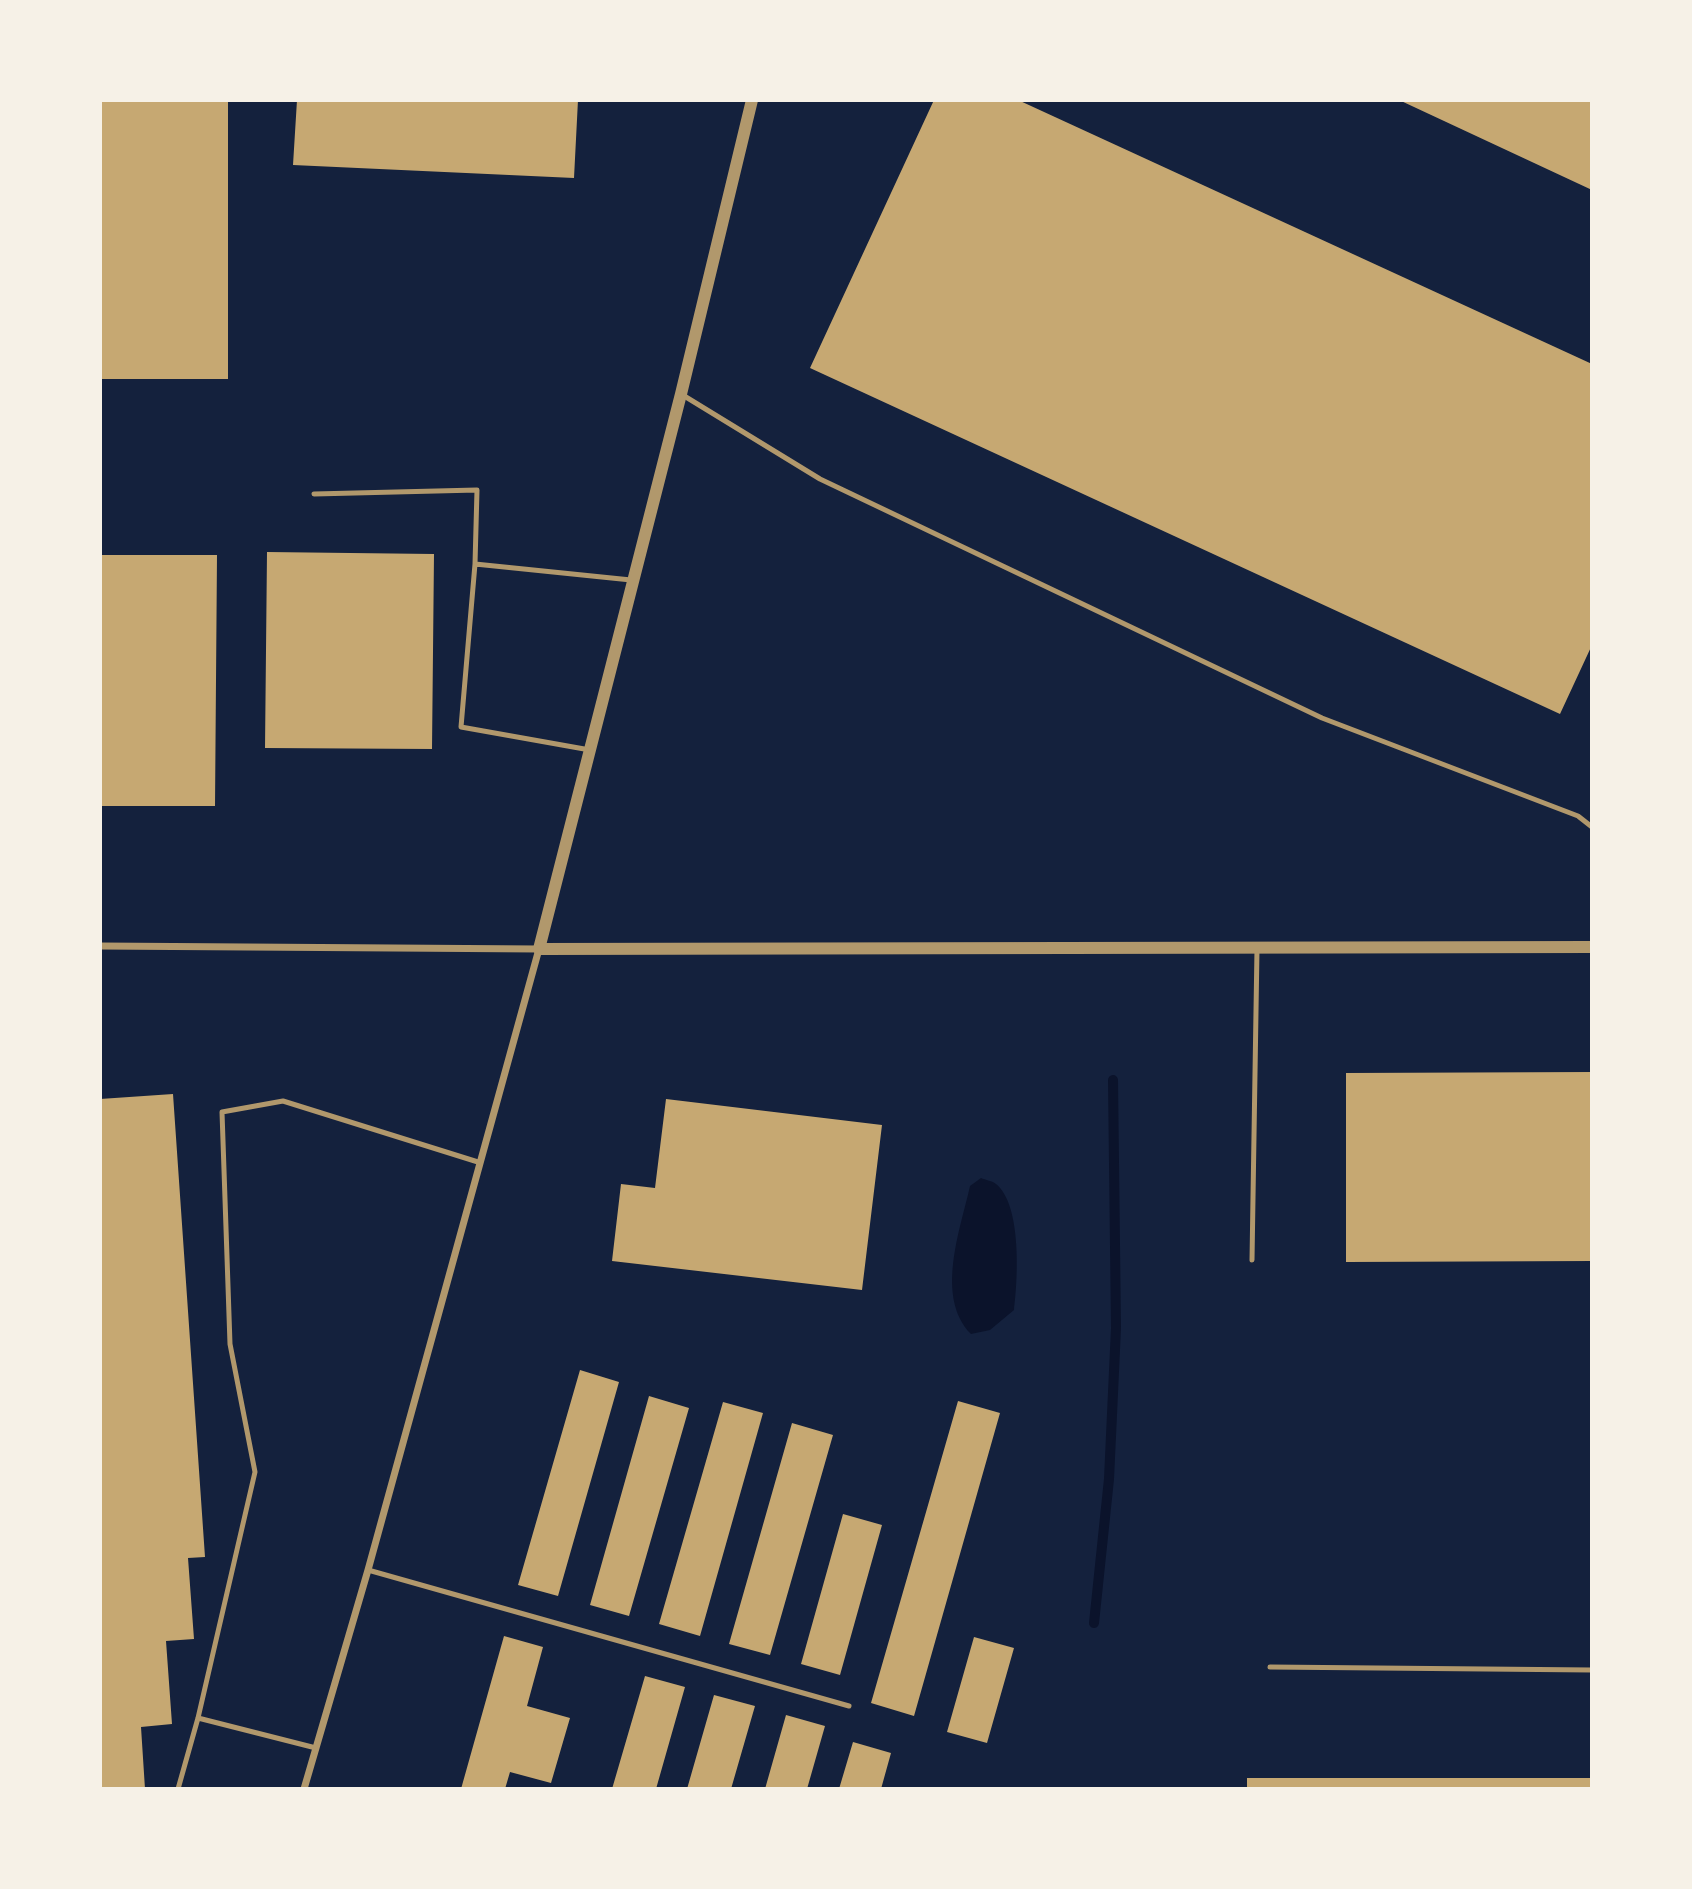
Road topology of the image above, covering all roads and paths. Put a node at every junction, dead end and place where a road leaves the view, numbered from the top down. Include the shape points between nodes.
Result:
1 (752, 100) edge
2 (681, 394) junction
3 (314, 494) dead end
4 (475, 565) junction
5 (631, 580) junction
6 (590, 750) junction
7 (1592, 827) edge
8 (100, 946) edge
9 (1592, 947) edge
10 (539, 949) junction
11 (1257, 949) junction
12 (478, 1162) junction
13 (1252, 1260) dead end
14 (368, 1570) junction
15 (1270, 1667) dead end
16 (1592, 1670) edge
17 (849, 1706) dead end
18 (198, 1718) junction
19 (316, 1748) junction
20 (178, 1789) edge
21 (304, 1789) edge

1 - 2 street
2 - 5 street
2 - 7 lane via 820,479 1322,718 1578,816
3 - 4 lane via 477,490
4 - 5 lane
4 - 6 lane via 461,727
5 - 6 street
6 - 10 street
8 - 10 street
9 - 11 street
10 - 11 street
10 - 12 street
11 - 13 lane
12 - 14 street
12 - 18 lane via 283,1101 222,1112 230,1344 255,1472
14 - 17 lane
14 - 19 street
15 - 16 lane
18 - 19 lane
18 - 20 lane
19 - 21 street

